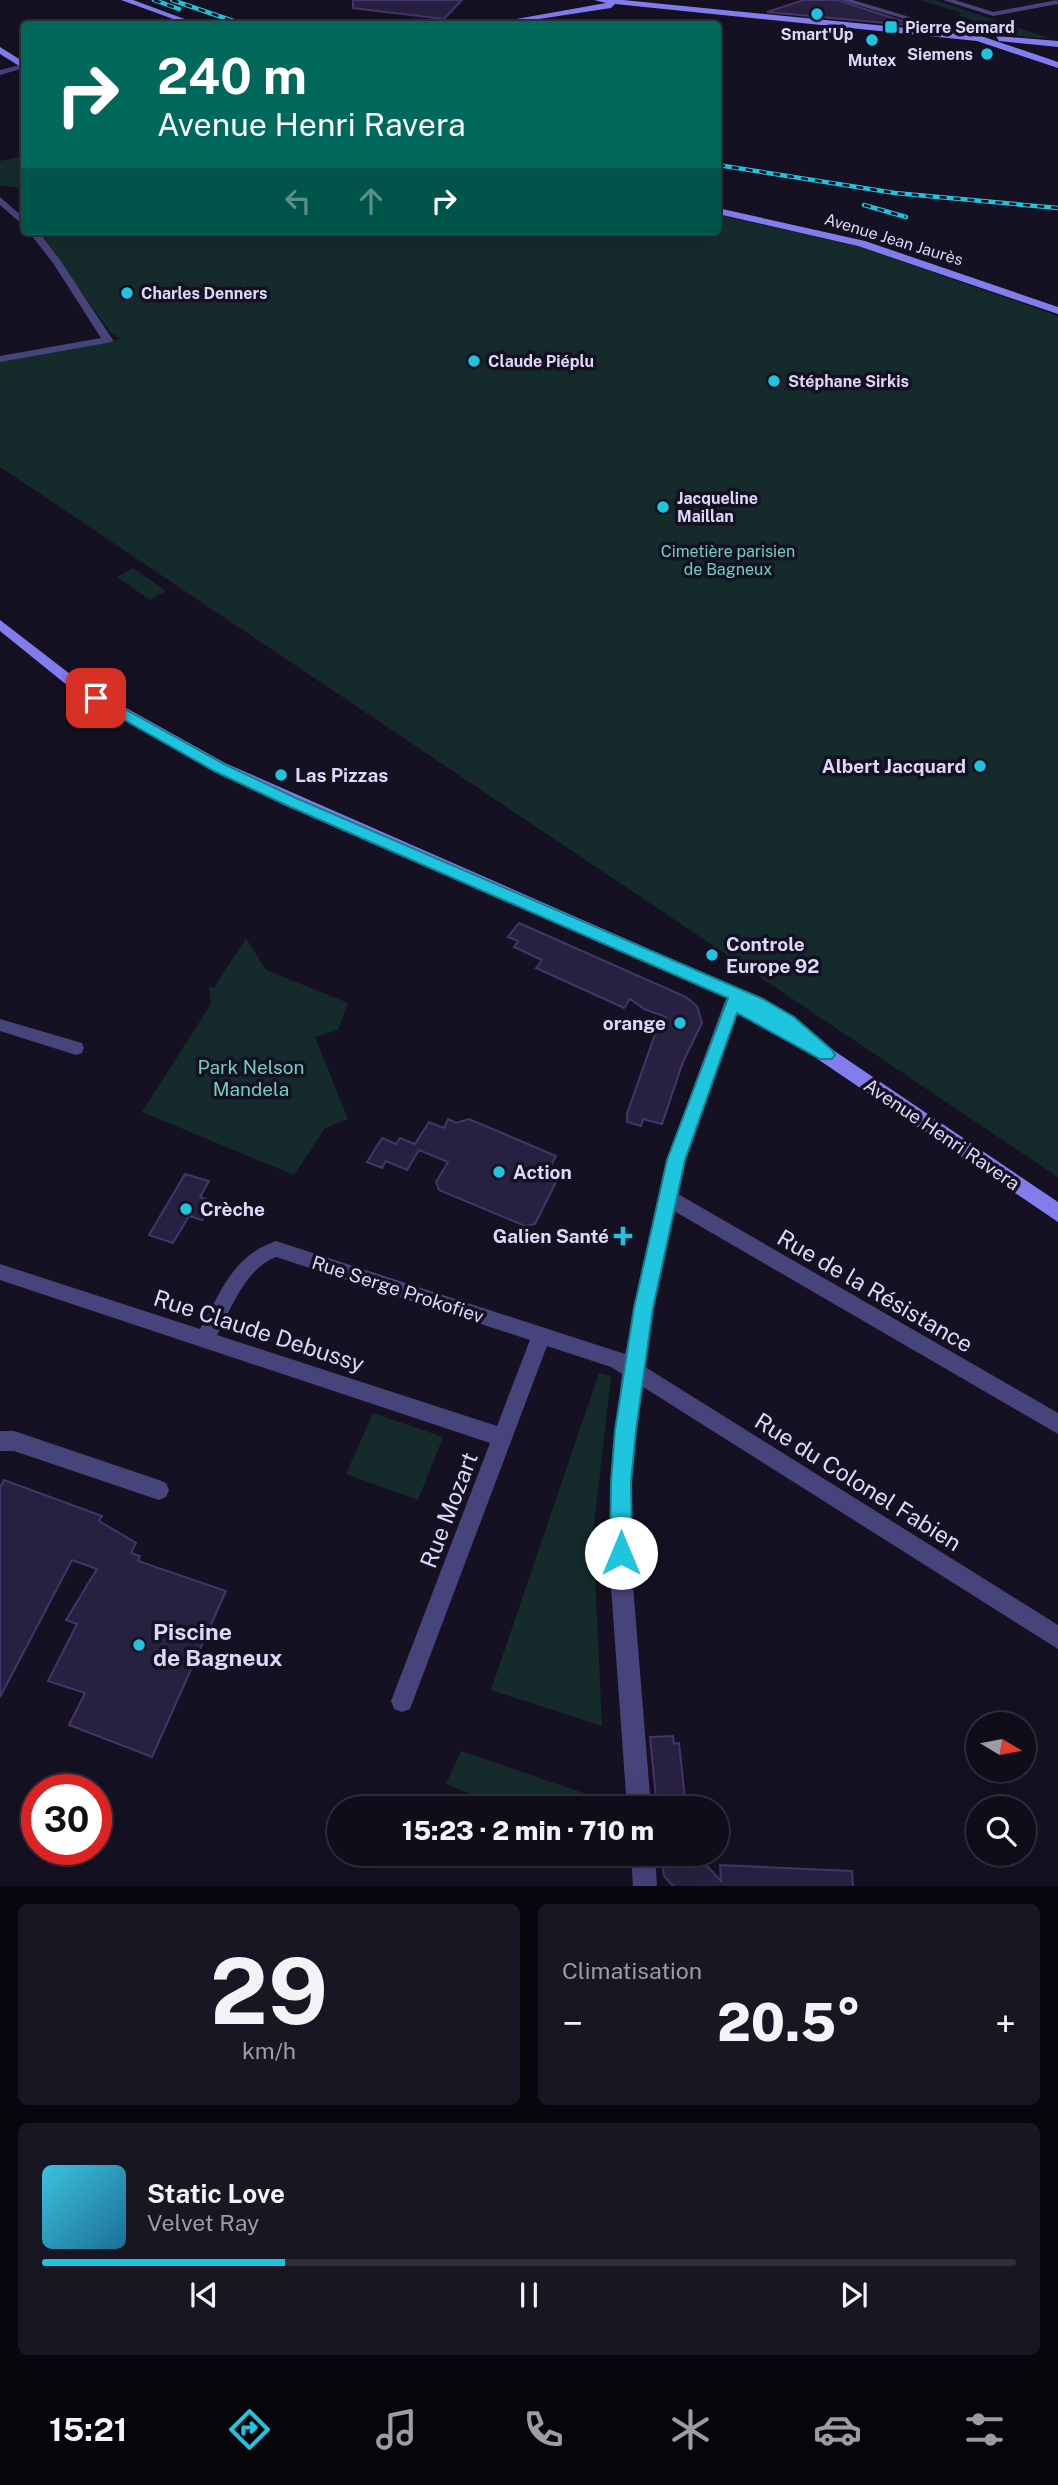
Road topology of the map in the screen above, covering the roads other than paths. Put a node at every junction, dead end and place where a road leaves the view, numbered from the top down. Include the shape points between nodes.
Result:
1 (125, 0) edge
2 (597, 0) edge
3 (632, 0) edge
4 (845, 0) edge
5 (947, 0) edge
6 (1058, 2) edge
7 (617, 4) junction
8 (993, 14) joint
9 (185, 21) edge
10 (512, 21) edge
11 (946, 32) junction
12 (998, 41) junction
13 (1058, 44) edge
14 (1023, 45) junction
15 (1010, 49) junction
16 (0, 50) edge
17 (1038, 59) junction
18 (21, 64) edge
19 (1058, 65) edge
20 (21, 67) edge
21 (0, 73) edge
22 (0, 200) edge
23 (721, 212) edge
24 (21, 220) edge
25 (36, 235) edge
26 (1058, 311) edge
27 (0, 359) edge
28 (0, 624) edge
29 (489, 888) junction
30 (732, 1003) junction
31 (0, 1025) edge
32 (76, 1048) dead end
33 (826, 1055) junction
34 (668, 1198) junction
35 (1058, 1213) edge
36 (0, 1272) edge
37 (541, 1336) junction
38 (205, 1339) junction
39 (632, 1368) junction
40 (1058, 1424) edge
41 (503, 1438) junction
42 (0, 1441) edge
43 (159, 1490) dead end
44 (1058, 1638) edge
45 (402, 1702) dead end
46 (638, 1796) edge
47 (644, 1866) edge
48 (645, 1886) edge

1 - 9 street
2 - 7 street
3 - 7 street
4 - 11 street
5 - 8 street
6 - 8 street
7 - 10 street
7 - 11 street
11 - 12 street
12 - 14 street
12 - 15 street
13 - 14 street
14 - 15 street
14 - 17 street
15 - 17 street
16 - 18 street
17 - 19 street
20 - 21 street
22 - 24 street
23 - 26 street, Avenue Jean Jaurès via 861,243
25 - 27 street via 108,340
28 - 29 street, Avenue Henri Ravera via 78,688 219,767
29 - 30 street, Avenue Henri Ravera
29 - 33 street, Avenue Henri Ravera via 757,1004 788,1021
30 - 33 street, Avenue Henri Ravera
30 - 34 street via 676,1160
31 - 32 street
33 - 35 street, Avenue Henri Ravera
34 - 39 street
34 - 40 street, Rue de la Résistance
36 - 38 street, Rue Claude Debussy
37 - 38 street, Rue Serge Prokofiev via 276,1249 249,1261
37 - 39 street, Rue Serge Prokofiev
37 - 41 street, Rue Mozart
38 - 41 street, Rue Claude Debussy
39 - 44 street, Rue du Colonel Fabien
39 - 46 street via 621,1482 621,1573
41 - 45 street, Rue Mozart
42 - 43 street via 14,1441
47 - 48 street

